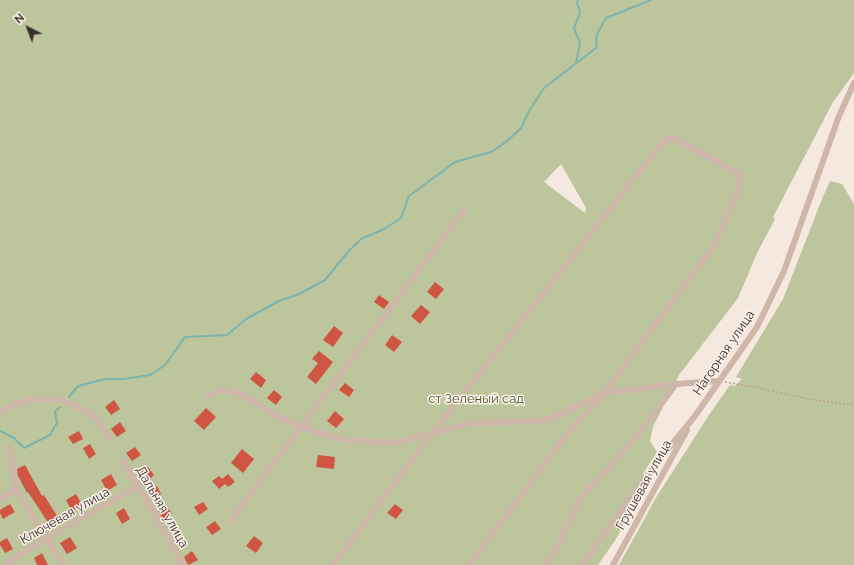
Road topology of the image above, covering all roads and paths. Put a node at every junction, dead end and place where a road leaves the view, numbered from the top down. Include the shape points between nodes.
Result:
1 (854, 83) edge
2 (465, 209) dead end
3 (719, 381) junction
4 (676, 384) junction
5 (604, 393) junction
6 (208, 396) dead end
7 (854, 405) edge
8 (0, 412) edge
9 (695, 416) junction
10 (302, 426) junction
11 (432, 433) junction
12 (109, 438) dead end
13 (9, 447) dead end
14 (122, 460) dead end
15 (138, 486) junction
16 (16, 489) junction
17 (0, 500) edge
18 (230, 521) dead end
19 (46, 538) junction
20 (5, 565) edge
21 (63, 565) edge
22 (183, 565) edge
23 (332, 565) edge
24 (469, 565) edge
25 (546, 565) edge
26 (582, 565) edge
27 (613, 565) edge

1 - 3 street, Нагорная улица via 839,116 784,271 757,327
2 - 10 street
3 - 4 street
3 - 7 path via 807,400
3 - 9 street, Нагорная улица
4 - 5 street
4 - 25 street via 649,421 582,496
5 - 11 street via 553,418 540,421 471,423
5 - 11 street via 713,247 738,192 740,174 678,140 669,138 662,143
5 - 24 street via 564,438
6 - 10 street via 221,391 242,394 276,416
8 - 12 street via 15,404 35,399 61,400 94,417
9 - 26 street, Нагорная улица via 659,460
9 - 27 street, Грушевая улица
10 - 11 street via 321,434 348,440 387,443
10 - 18 street
11 - 23 street
13 - 16 street
14 - 15 street, Дальняя улица
15 - 19 street, Ключевая улица
15 - 22 street, Дальняя улица
16 - 17 street
16 - 19 street
19 - 20 street, Ключевая улица
19 - 21 street

